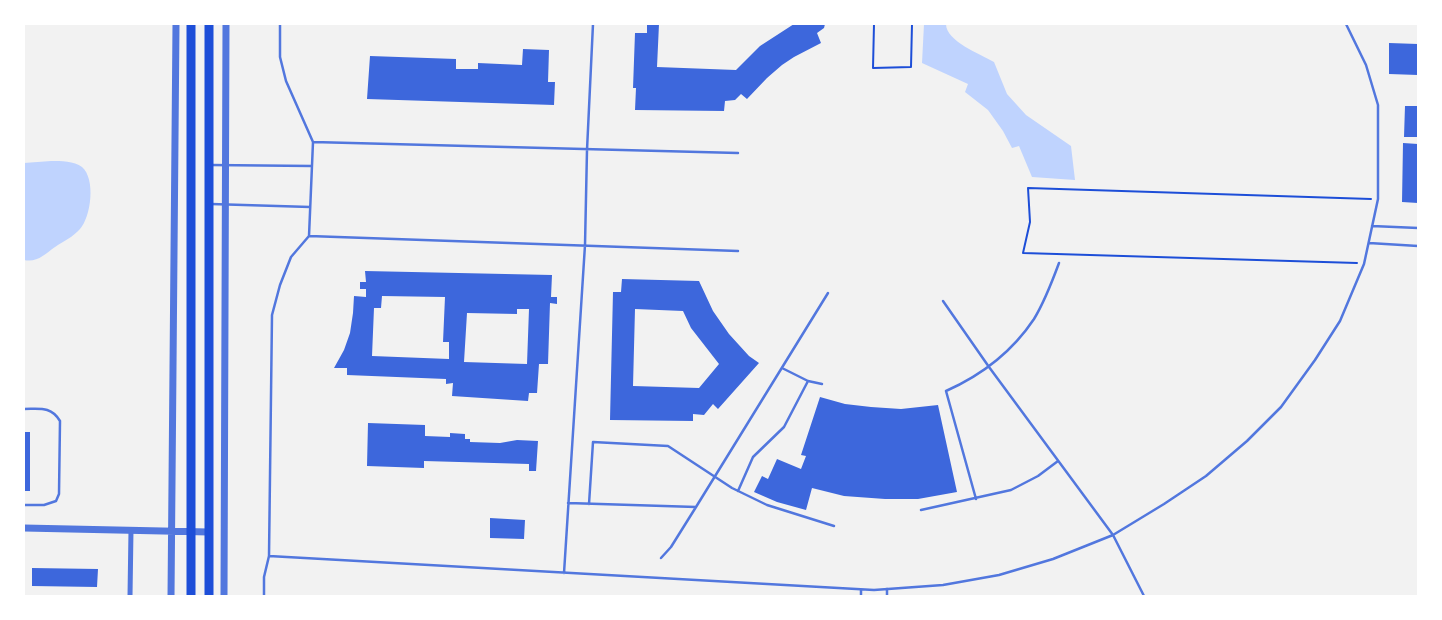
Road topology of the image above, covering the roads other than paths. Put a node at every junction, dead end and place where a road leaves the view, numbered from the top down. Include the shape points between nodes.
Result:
1 (176, 24) edge
2 (191, 24) edge
3 (209, 24) edge
4 (226, 24) edge
5 (280, 24) edge
6 (594, 24) edge
7 (1346, 24) edge
8 (313, 142) junction
9 (587, 150) junction
10 (738, 153) dead end
11 (209, 165) junction
12 (312, 166) junction
13 (209, 204) junction
14 (310, 207) junction
15 (1372, 226) junction
16 (1418, 228) edge
17 (309, 236) junction
18 (1368, 243) junction
19 (585, 245) junction
20 (1418, 246) edge
21 (738, 251) dead end
22 (1059, 262) dead end
23 (828, 293) dead end
24 (943, 301) dead end
25 (989, 367) junction
26 (782, 368) junction
27 (808, 381) junction
28 (822, 384) dead end
29 (24, 409) edge
30 (1058, 461) junction
31 (714, 476) junction
32 (738, 491) junction
33 (976, 499) junction
34 (568, 503) junction
35 (588, 504) junction
36 (24, 505) edge
37 (696, 507) junction
38 (921, 510) dead end
39 (834, 526) dead end
40 (24, 528) edge
41 (131, 530) junction
42 (171, 531) junction
43 (191, 532) junction
44 (209, 532) junction
45 (1112, 535) junction
46 (269, 556) junction
47 (661, 558) dead end
48 (564, 573) junction
49 (887, 589) junction
50 (862, 590) junction
51 (130, 596) edge
52 (171, 596) edge
53 (191, 596) edge
54 (209, 596) edge
55 (224, 596) edge
56 (264, 596) edge
57 (861, 596) edge
58 (887, 596) edge
59 (1144, 596) edge

1 - 42 street
2 - 43 main road
3 - 11 main road
4 - 55 street
5 - 8 lane via 280,57 286,81
6 - 9 lane
7 - 15 lane via 1366,65 1378,105 1378,199
8 - 9 lane
8 - 12 lane
9 - 10 lane
9 - 19 lane
11 - 12 lane
11 - 13 main road
12 - 14 lane
13 - 14 lane
13 - 44 main road
14 - 17 lane
15 - 16 lane
15 - 18 lane
17 - 19 lane
17 - 46 lane via 291,257 272,316
18 - 20 lane
18 - 45 lane via 1364,264 1340,321 1281,407 1206,476
19 - 21 lane
19 - 34 lane
22 - 25 lane via 1034,319
23 - 26 lane
24 - 25 lane
25 - 30 lane
25 - 33 lane via 946,391
26 - 27 lane
26 - 31 lane
27 - 28 lane
27 - 32 lane via 784,427 753,457
29 - 36 lane via 44,409 55,413 60,421 59,494 56,501
30 - 33 lane via 1010,490
30 - 45 lane
31 - 32 lane
31 - 35 lane via 668,446 593,442
31 - 37 lane
32 - 39 lane via 767,505
33 - 38 lane
34 - 35 lane
34 - 48 lane
35 - 37 lane
37 - 47 lane
40 - 41 street
41 - 42 street
41 - 51 street
42 - 43 street
42 - 52 street
43 - 44 street
43 - 53 main road
44 - 54 main road
45 - 49 lane via 1054,559 999,575 944,585
45 - 59 lane
46 - 48 lane
46 - 56 lane
48 - 50 lane
49 - 50 lane
49 - 58 lane
50 - 57 lane

